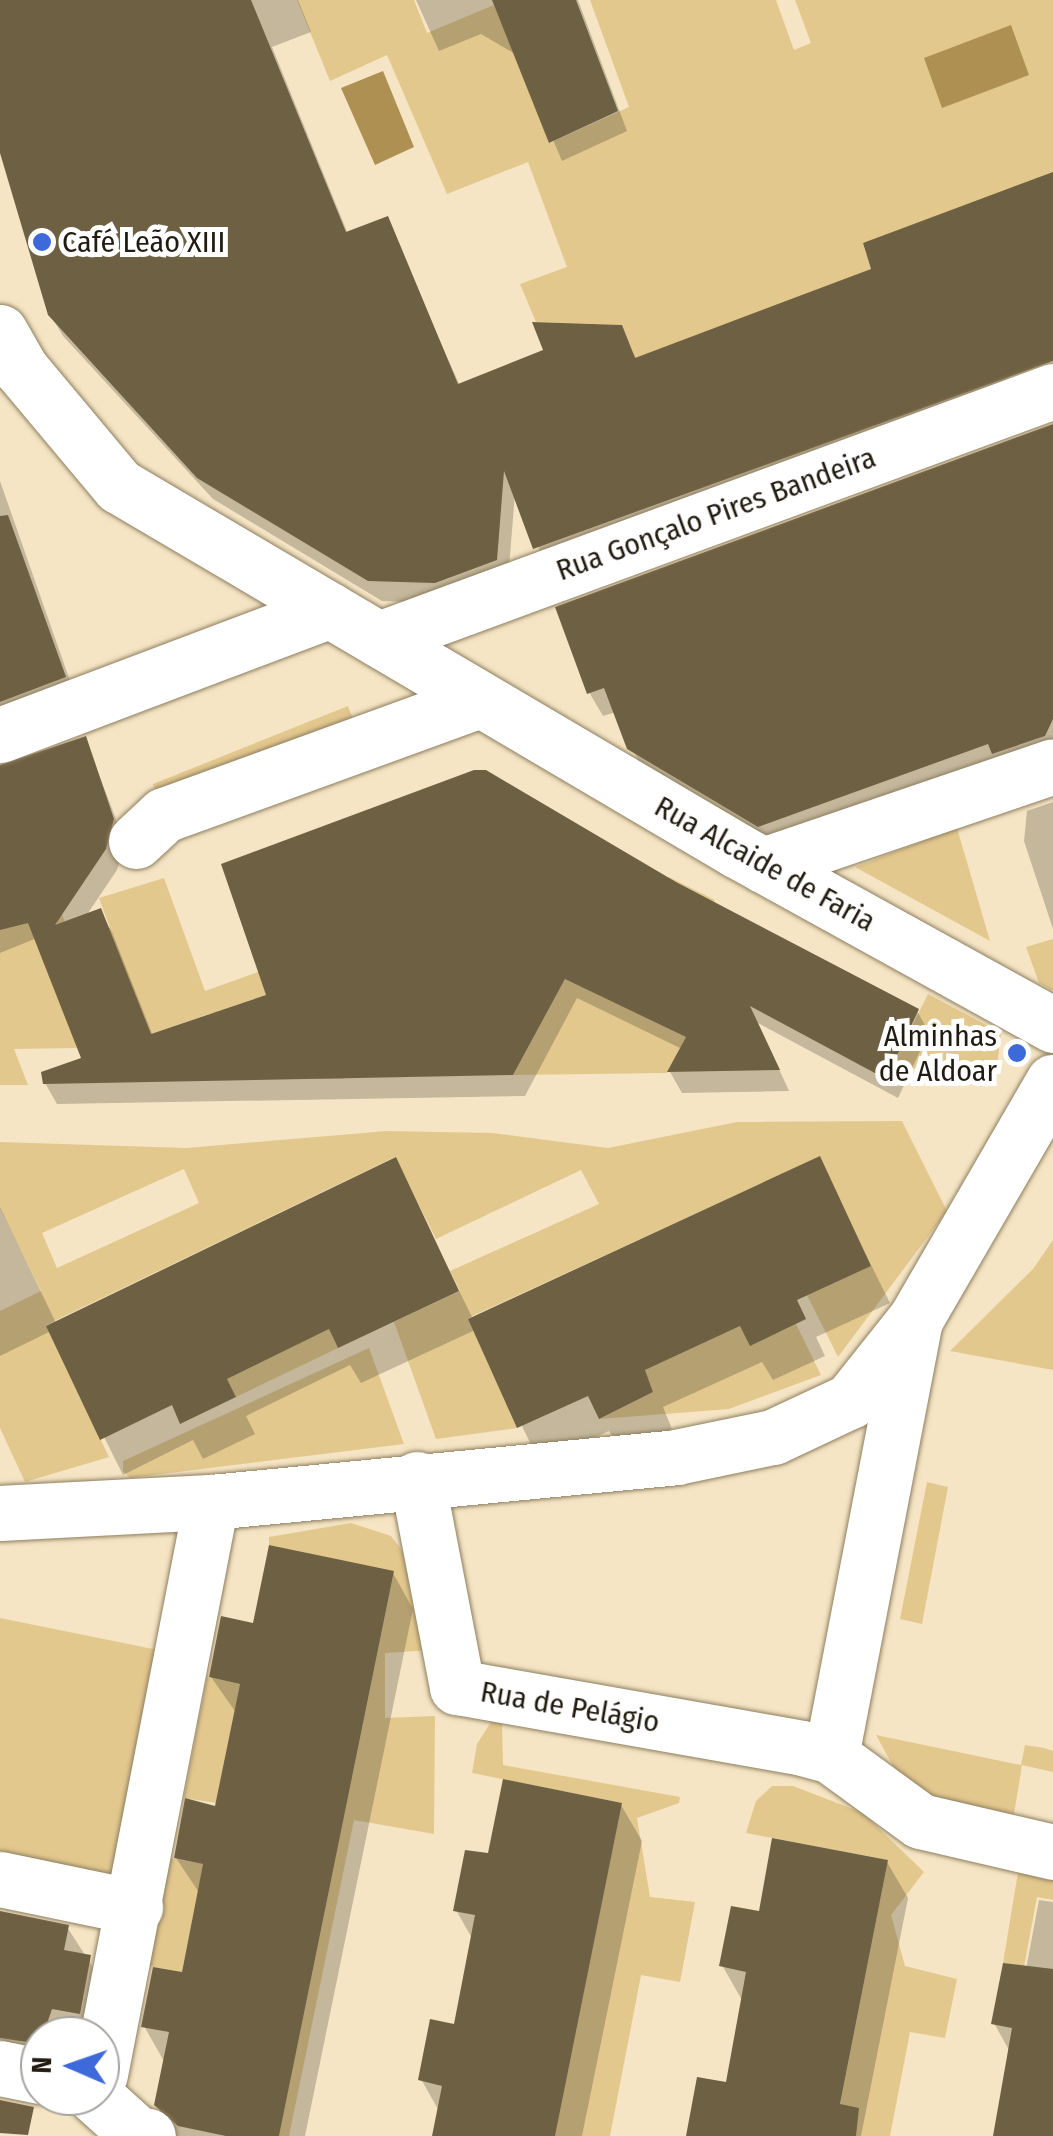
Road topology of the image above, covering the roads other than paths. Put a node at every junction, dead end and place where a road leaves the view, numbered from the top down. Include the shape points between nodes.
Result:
1 (0, 332) edge
2 (1053, 391) edge
3 (330, 610) junction
4 (380, 638) junction
5 (478, 702) junction
6 (0, 735) edge
7 (1053, 766) edge
8 (136, 841) dead end
9 (764, 866) junction
10 (1053, 1025) edge
11 (1053, 1082) edge
12 (916, 1318) junction
13 (417, 1479) junction
14 (211, 1502) junction
15 (0, 1514) edge
16 (831, 1756) junction
17 (1053, 1852) edge
18 (0, 1879) edge
19 (135, 1907) junction
20 (112, 2016) edge
21 (117, 2116) edge
22 (148, 2136) edge

1 - 3 street, Rua Alcaide de Faria via 100,471
2 - 4 street, Rua Gonçalo Pires Bandeira
3 - 4 street, Rua Alcaide de Faria
3 - 6 street
4 - 5 street, Rua Alcaide de Faria
5 - 8 street via 164,815
5 - 9 street, Rua Alcaide de Faria
7 - 9 street
9 - 10 street, Rua Alcaide de Faria
11 - 12 street
12 - 13 street via 850,1401 773,1438 676,1456
12 - 16 street
13 - 14 street
13 - 16 street, Rua de Pelágio via 457,1686
14 - 15 street
14 - 19 street
16 - 17 street, Rua de Pelágio via 920,1821
18 - 19 street
19 - 20 street
21 - 22 street

